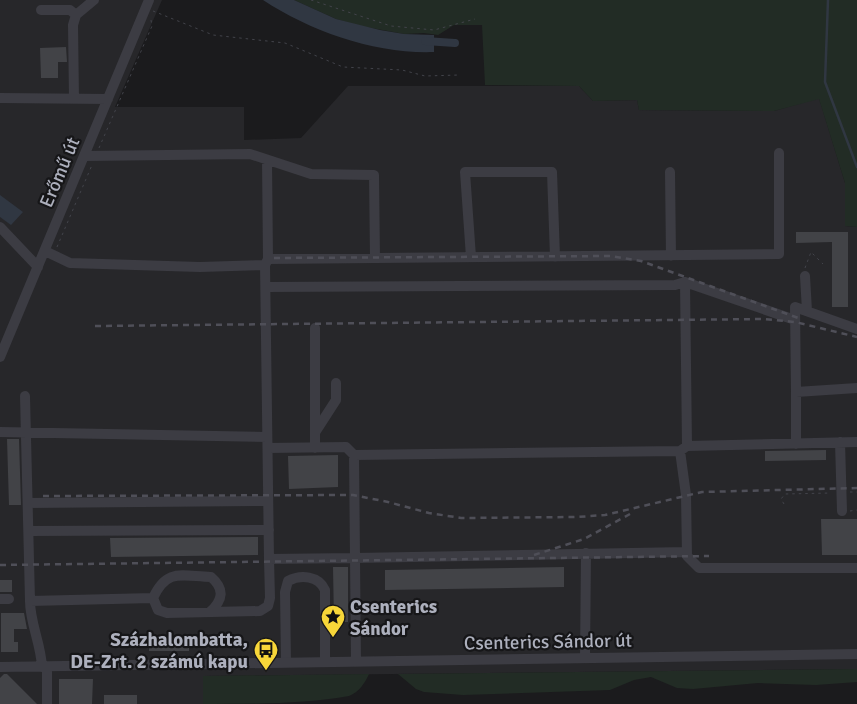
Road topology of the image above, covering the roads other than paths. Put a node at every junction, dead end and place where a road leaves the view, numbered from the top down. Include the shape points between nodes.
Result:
1 (94, 0) edge
2 (149, 0) edge
3 (72, 8) edge
4 (41, 10) dead end
5 (0, 98) edge
6 (74, 99) junction
7 (108, 99) junction
8 (779, 153) dead end
9 (90, 156) junction
10 (267, 161) junction
11 (670, 172) dead end
12 (0, 227) edge
13 (49, 254) junction
14 (671, 256) junction
15 (471, 257) junction
16 (555, 257) junction
17 (375, 258) junction
18 (266, 262) junction
19 (38, 267) junction
20 (806, 276) road end
21 (685, 282) junction
22 (266, 287) junction
23 (807, 311) junction
24 (795, 320) junction
25 (315, 328) dead end
26 (857, 328) edge
27 (0, 357) edge
28 (336, 383) dead end
29 (857, 388) edge
30 (796, 392) junction
31 (25, 396) dead end
32 (0, 432) edge
33 (315, 432) junction
34 (26, 433) junction
35 (268, 436) junction
36 (840, 442) junction
37 (857, 442) edge
38 (796, 444) junction
39 (268, 448) junction
40 (315, 448) junction
41 (684, 448) junction
42 (354, 455) junction
43 (268, 501) junction
44 (28, 503) junction
45 (842, 511) dead end
46 (29, 530) junction
47 (269, 530) junction
48 (687, 552) junction
49 (586, 553) junction
50 (355, 558) junction
51 (269, 559) junction
52 (857, 568) edge
53 (153, 598) junction
54 (30, 601) junction
55 (210, 612) junction
56 (857, 654) edge
57 (585, 658) junction
58 (325, 662) junction
59 (356, 662) junction
60 (286, 663) junction
61 (0, 667) edge
62 (44, 667) junction
63 (47, 704) edge

1 - 3 street
2 - 7 street, Erőmű út
3 - 4 street
3 - 6 street
5 - 6 street
6 - 7 street
7 - 9 street, Erőmű út
8 - 14 street via 779,254
9 - 10 street via 250,154
9 - 13 street, Erőmű út
10 - 17 street via 311,174 374,175
10 - 18 street
11 - 14 street
12 - 19 street
13 - 18 street via 70,264 200,267
13 - 19 street, Erőmű út
14 - 16 street
15 - 16 street
15 - 16 street via 465,172 552,172
15 - 17 street
17 - 18 street
18 - 22 street
19 - 27 street, Erőmű út
20 - 23 street
21 - 22 street via 675,285
21 - 24 street
21 - 41 street
22 - 35 street
23 - 24 street via 796,307
23 - 26 street
24 - 30 street
25 - 33 street
28 - 33 street via 336,400
29 - 30 street
30 - 38 street
31 - 34 street
32 - 34 street
33 - 40 street
34 - 35 street
34 - 44 street
35 - 39 street
36 - 37 street
36 - 38 street
36 - 45 street
38 - 41 street
39 - 40 street
39 - 43 street
40 - 42 street via 346,448
41 - 42 street
41 - 48 street
42 - 50 street
43 - 44 street
43 - 47 street
44 - 46 street
46 - 47 street
46 - 54 street
47 - 51 street
48 - 49 street
48 - 52 street via 699,568 710,570
49 - 50 street
49 - 57 street
50 - 51 street
50 - 59 street
51 - 55 street via 268,606 260,611
53 - 54 street
53 - 55 street via 158,610 167,613
53 - 55 street via 163,580 170,576 211,577 221,591 219,603
54 - 62 street
56 - 57 street, Csenterics Sándor út
57 - 59 street, Csenterics Sándor út
58 - 59 street, Csenterics Sándor út
58 - 60 street, Csenterics Sándor út
58 - 60 street via 325,590 322,583 314,578 294,578 288,581 285,592
60 - 62 street, Csenterics Sándor út
61 - 62 street, Csenterics Sándor út
62 - 63 street

